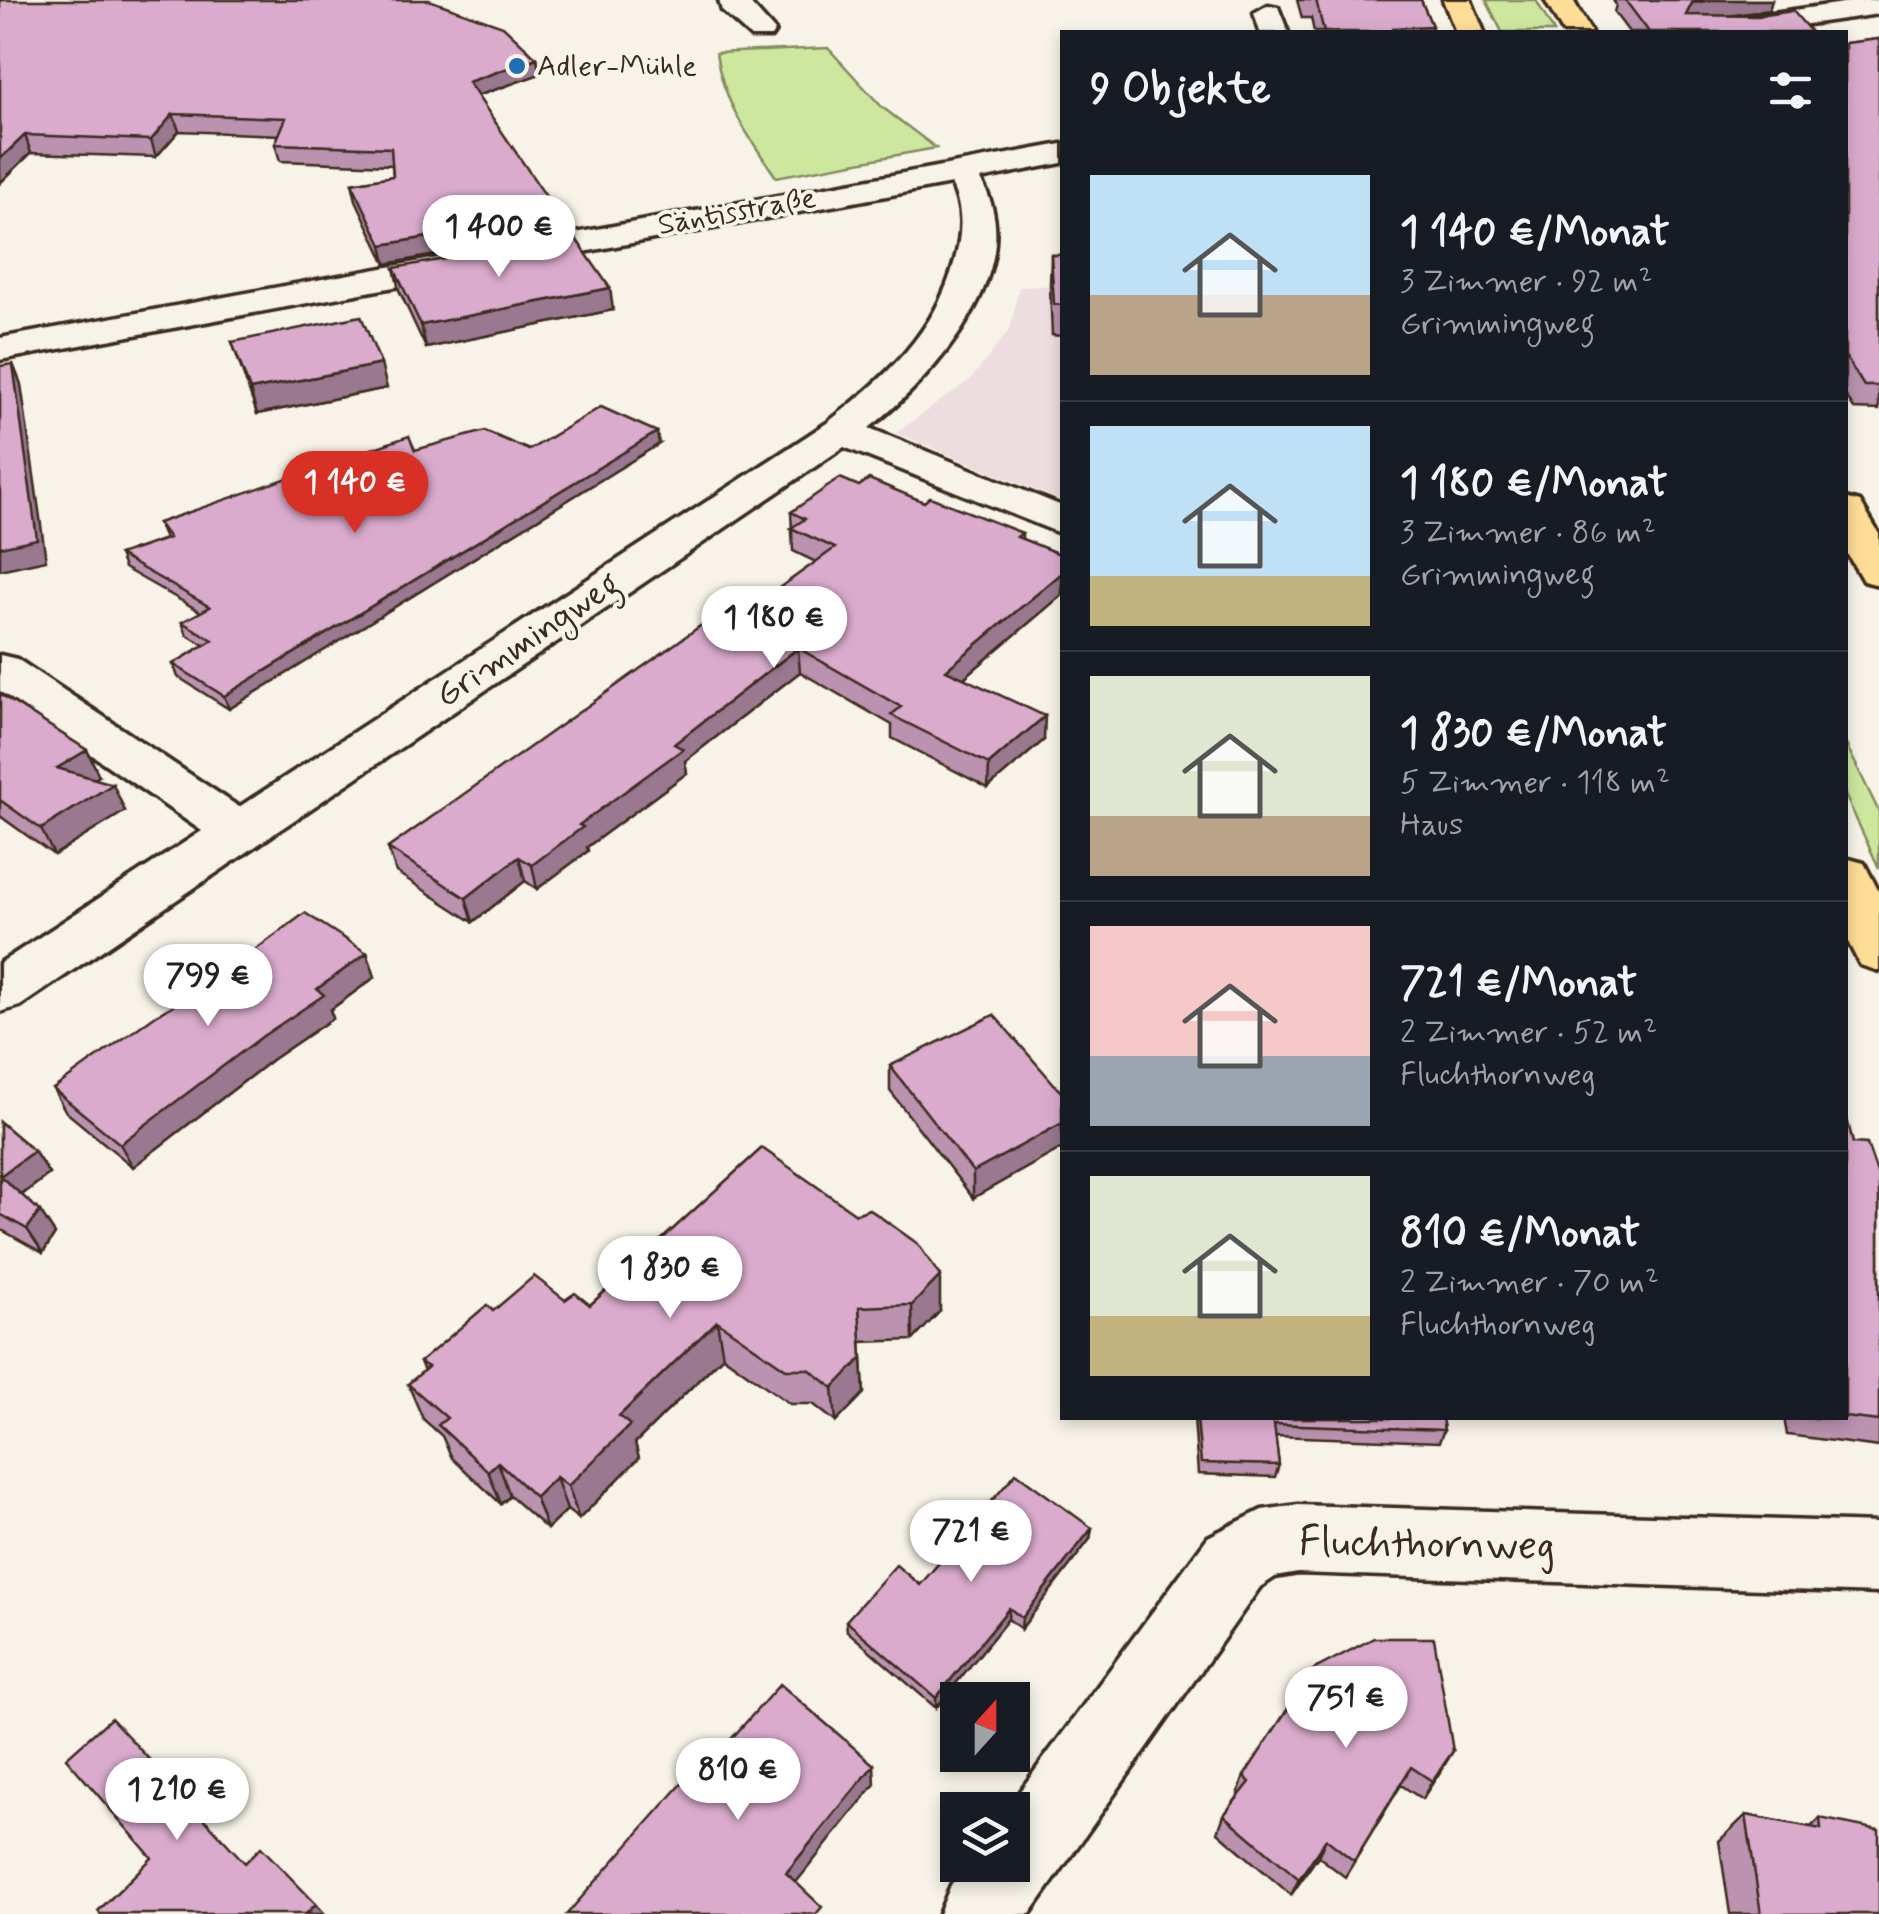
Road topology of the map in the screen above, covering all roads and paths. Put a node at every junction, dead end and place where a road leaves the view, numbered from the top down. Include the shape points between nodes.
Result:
1 (733, 0) edge
2 (1457, 0) edge
3 (1559, 0) edge
4 (1879, 6) edge
5 (1469, 30) edge
6 (1575, 30) edge
7 (1711, 30) edge
8 (762, 31) dead end
9 (1879, 32) edge
10 (1848, 37) edge
11 (1060, 154) edge
12 (958, 172) junction
13 (0, 349) edge
14 (841, 431) junction
15 (1848, 517) edge
16 (1060, 520) edge
17 (1879, 572) edge
18 (0, 669) edge
19 (240, 833) junction
20 (1848, 883) edge
21 (1879, 952) edge
22 (0, 990) edge
23 (1879, 1558) edge
24 (980, 1914) edge

1 - 8 street
2 - 5 main road
3 - 6 main road
4 - 7 street
9 - 10 street
11 - 12 street, Säntisstraße
12 - 13 street, Säntisstraße
12 - 14 street, Grimmingweg via 973,190 980,220 962,302 896,389
14 - 16 street
14 - 19 street, Grimmingweg
15 - 17 main road
18 - 19 street
19 - 22 street, Grimmingweg
20 - 21 main road
23 - 24 street, Fluchthornweg via 1298,1539 1262,1544 1234,1562

